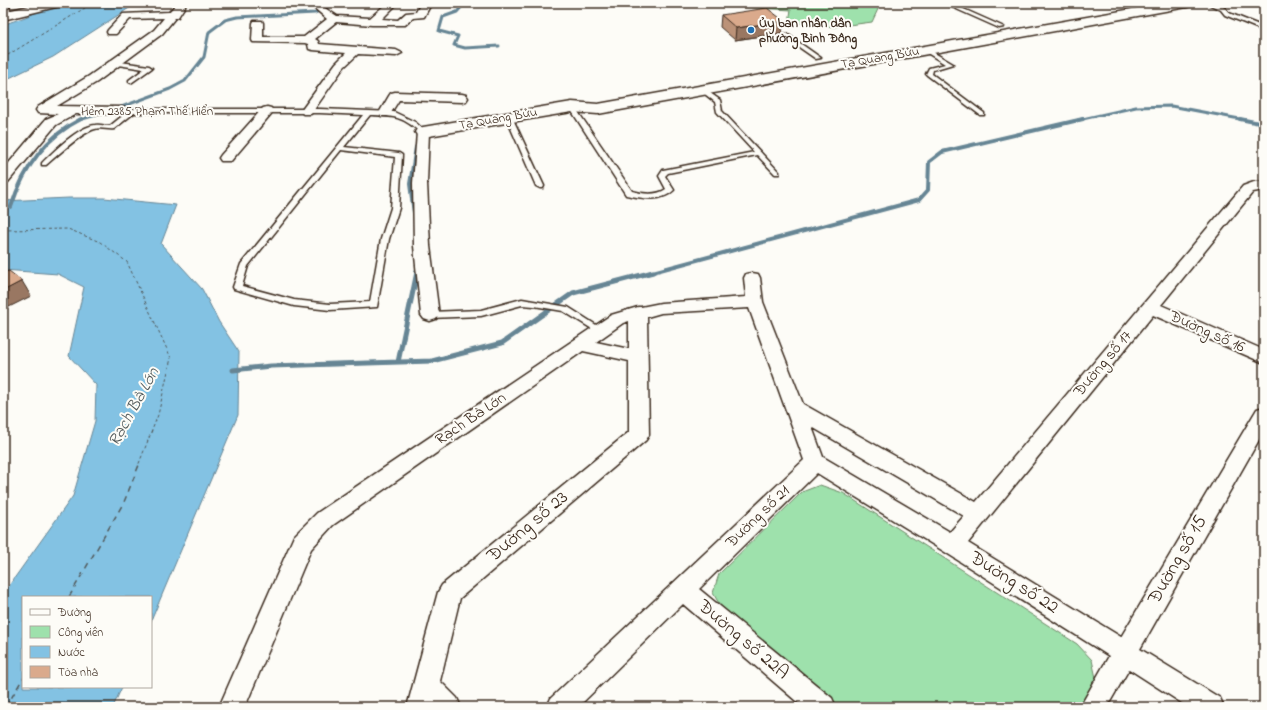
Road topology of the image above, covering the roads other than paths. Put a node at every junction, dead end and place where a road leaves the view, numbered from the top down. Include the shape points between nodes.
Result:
1 (56, 3) edge
2 (182, 3) edge
3 (393, 3) edge
4 (433, 3) edge
5 (946, 3) edge
6 (1187, 3) edge
7 (1209, 3) edge
8 (1129, 4) edge
9 (3, 5) edge
10 (319, 7) edge
11 (1100, 9) junction
12 (3, 12) edge
13 (174, 14) junction
14 (3, 16) edge
15 (1116, 16) junction
16 (334, 19) junction
17 (372, 22) junction
18 (258, 23) dead end
19 (1001, 27) junction
20 (1264, 29) edge
21 (112, 32) dead end
22 (785, 35) dead end
23 (307, 40) junction
24 (355, 50) junction
25 (926, 50) junction
26 (396, 53) dead end
27 (818, 58) junction
28 (113, 63) junction
29 (830, 67) junction
30 (131, 81) dead end
31 (703, 90) junction
32 (462, 98) dead end
33 (572, 107) junction
34 (76, 111) junction
35 (126, 111) junction
36 (266, 111) junction
37 (307, 111) junction
38 (368, 113) junction
39 (385, 113) junction
40 (982, 114) dead end
41 (509, 117) junction
42 (424, 132) junction
43 (340, 148) junction
44 (759, 153) junction
45 (226, 158) dead end
46 (44, 164) dead end
47 (777, 172) dead end
48 (3, 179) edge
49 (540, 186) dead end
50 (1259, 186) edge
51 (752, 278) dead end
52 (755, 302) junction
53 (1150, 307) junction
54 (638, 312) junction
55 (430, 315) joint
56 (600, 330) junction
57 (580, 344) junction
58 (638, 357) junction
59 (1264, 357) edge
60 (795, 408) junction
61 (1264, 414) edge
62 (815, 462) junction
63 (979, 514) junction
64 (953, 545) junction
65 (682, 589) junction
66 (1124, 652) junction
67 (423, 696) edge
68 (232, 707) edge
69 (448, 707) edge
70 (560, 707) edge
71 (823, 707) edge
72 (1093, 707) edge
73 (1211, 707) edge

1 - 14 street
2 - 13 street, Hẻm 2385 Phạm Thế Hiển
3 - 17 street
4 - 17 street via 426,3 420,15 410,15 401,24
5 - 19 lane
6 - 15 street, Tạ Quang Bửu
7 - 20 lane via 1223,9 1227,14
8 - 11 street, Tạ Quang Bửu
9 - 12 street
10 - 16 street
11 - 15 street
11 - 19 street, Tạ Quang Bửu
13 - 21 street via 127,16
13 - 28 street, Hẻm 2385 Phạm Thế Hiển via 158,32
15 - 25 street, Tạ Quang Bửu
16 - 17 street
16 - 23 street
18 - 23 street via 257,40
19 - 27 street, Tạ Quang Bửu
22 - 27 lane
23 - 24 street via 314,42 313,47
24 - 26 street
24 - 37 street via 340,65
25 - 29 street, Tạ Quang Bửu
25 - 40 lane via 950,64 931,69 929,74
27 - 29 street
27 - 33 street, Tạ Quang Bửu via 586,98
28 - 30 lane via 149,68
28 - 34 street, Hẻm 2385 Phạm Thế Hiển via 93,79 42,110
29 - 31 street, Tạ Quang Bửu
31 - 33 street, Tạ Quang Bửu via 598,109
31 - 44 lane via 718,101 719,111
32 - 39 street via 395,96
33 - 41 street, Tạ Quang Bửu
33 - 44 lane via 629,194 665,194 670,190 662,176 665,171
34 - 35 street, Hẻm 2385 Phạm Thế Hiển
34 - 48 street via 52,122
35 - 36 lane, Hẻm 2385 Phạm Thế Hiển
35 - 46 lane via 112,128 93,127
36 - 37 lane, Hẻm 2385 Phạm Thế Hiển
36 - 45 street
37 - 38 lane, Hẻm 2385 Phạm Thế Hiển
38 - 39 lane, Hẻm 2385 Phạm Thế Hiển
38 - 43 lane
39 - 42 lane, Hẻm 2385 Phạm Thế Hiển via 394,114 413,123
41 - 42 street, Tạ Quang Bửu
41 - 49 lane
42 - 55 street via 420,183 422,246
43 - 43 lane via 399,155 395,208 385,239 374,306 330,307 294,303 237,287 244,266
44 - 47 lane
50 - 53 street, Đường số 17 via 1248,189
51 - 52 street
52 - 54 street, Rạch Bà Lớn via 661,308
52 - 60 street
53 - 59 street, Đường số 16
53 - 63 street, Đường số 17
54 - 56 street, Rạch Bà Lớn via 617,319
54 - 58 street, Đường số 23
55 - 56 lane via 481,313 522,302 534,303 565,308
56 - 57 street, Rạch Bà Lớn
57 - 58 street
57 - 68 street, Rạch Bà Lớn via 325,519 302,543
58 - 67 street, Đường số 23 via 639,435 450,592
60 - 62 street
60 - 63 street
61 - 66 street, Đường số 15
62 - 64 street, Đường số 22
62 - 65 street, Đường số 21
63 - 64 street, Đường số 17
64 - 66 street, Đường số 22
65 - 70 street, Đường số 21
65 - 71 street, Đường số 22A
66 - 72 street, Đường số 15
66 - 73 street, Đường số 22
67 - 69 street

